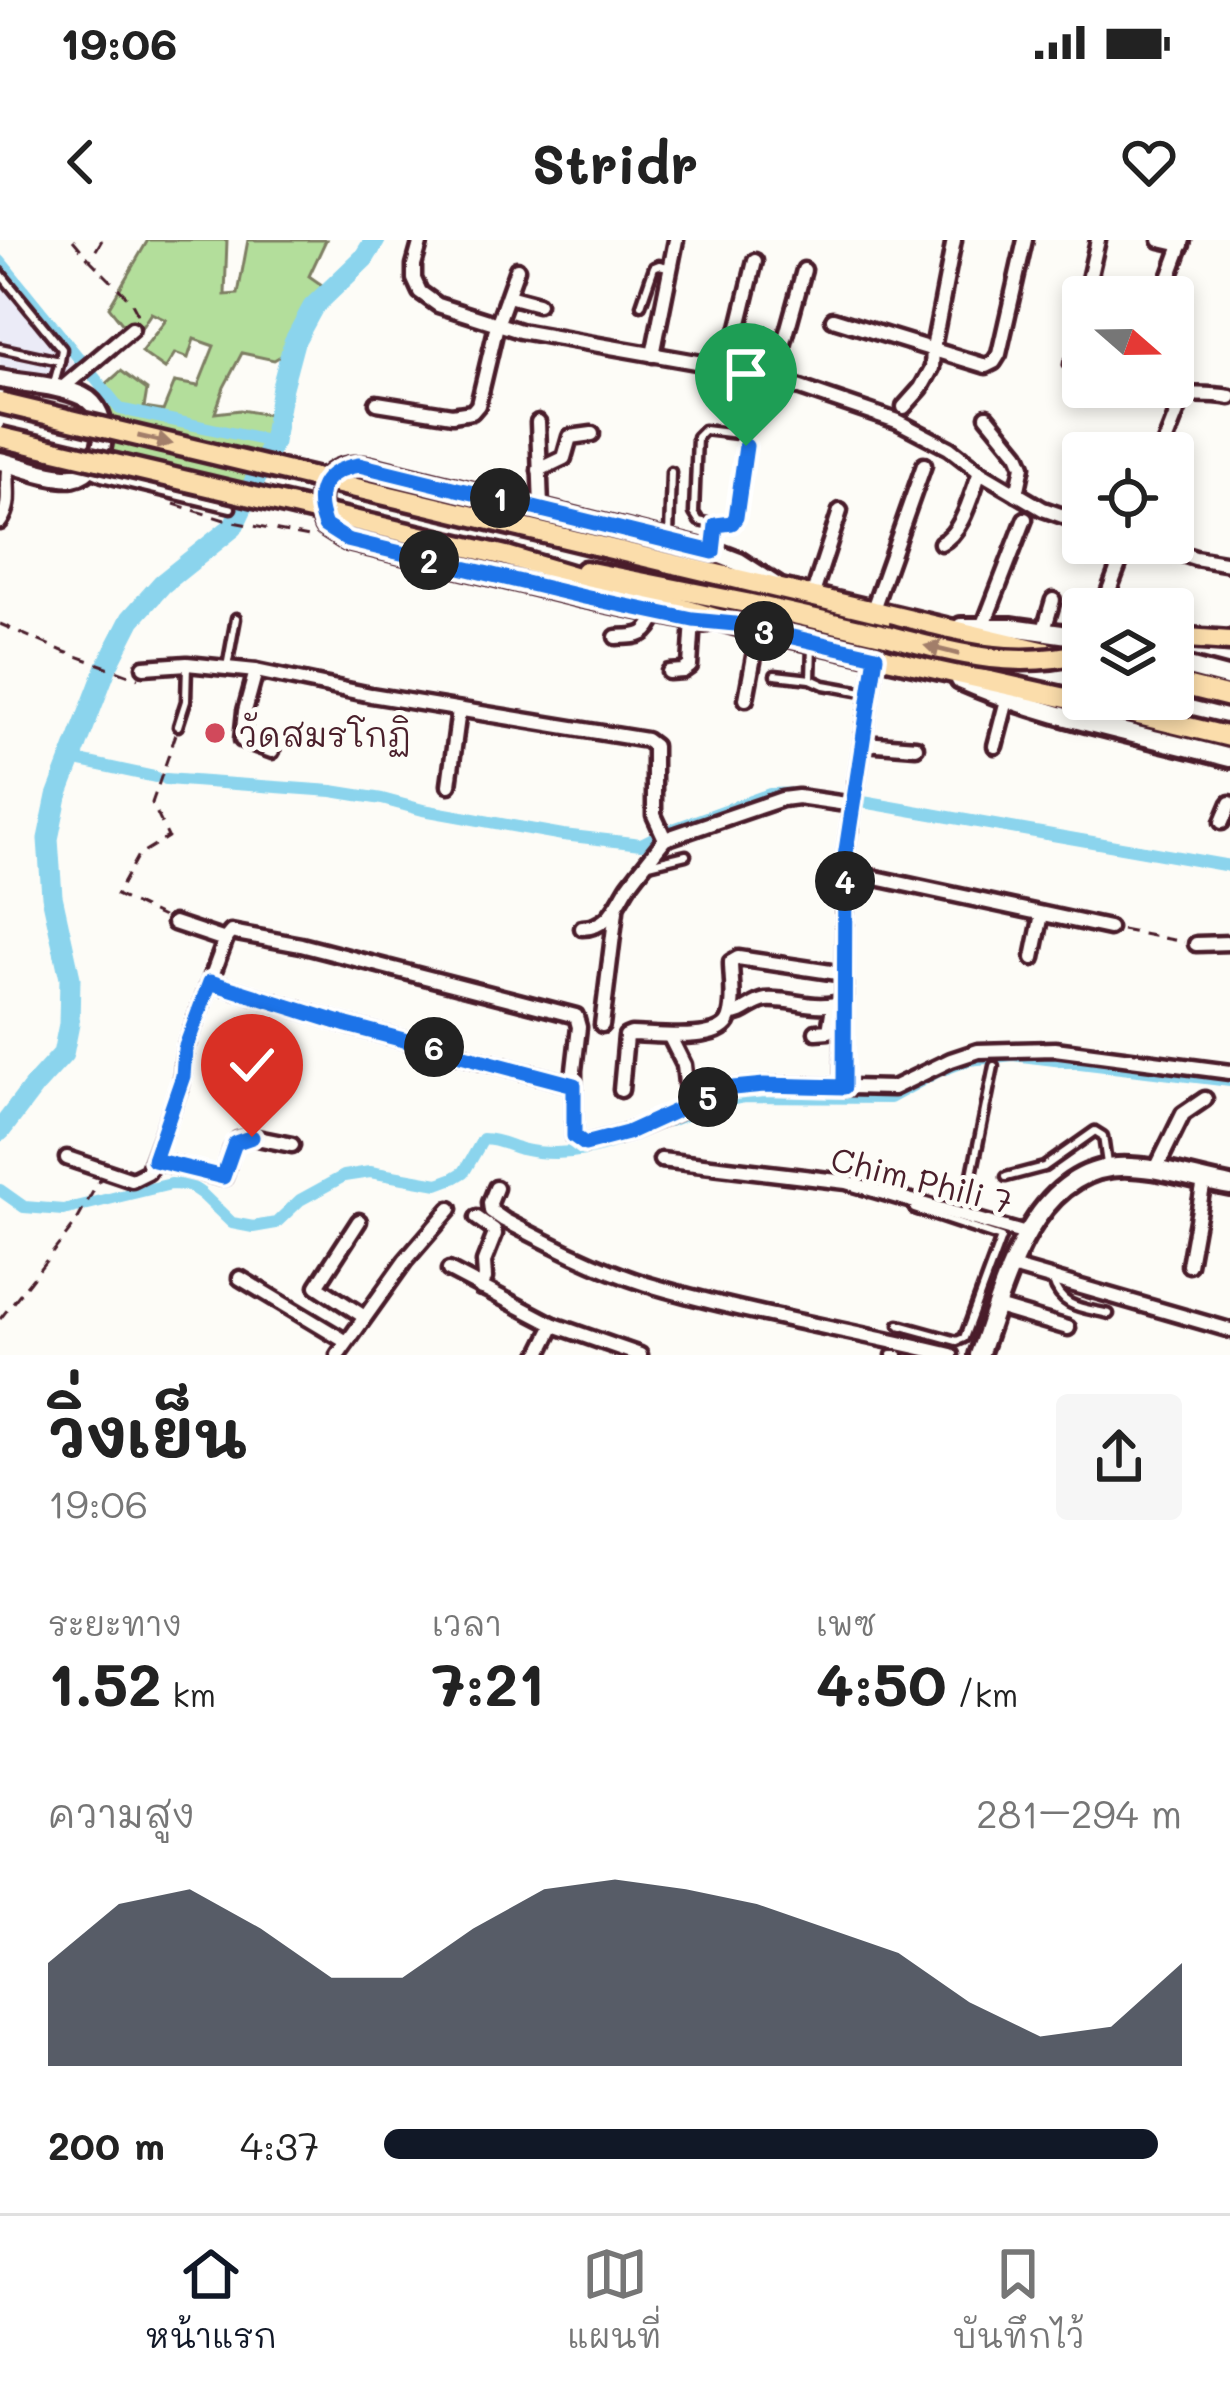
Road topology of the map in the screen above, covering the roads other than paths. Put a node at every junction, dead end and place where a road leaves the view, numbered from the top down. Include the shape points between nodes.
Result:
1 (421, 240) edge
2 (676, 240) edge
3 (954, 240) edge
4 (1025, 240) edge
5 (1097, 240) edge
6 (1160, 240) edge
7 (1183, 242) edge
8 (754, 260) dead end
9 (518, 269) dead end
10 (671, 269) junction
11 (804, 270) dead end
12 (0, 273) edge
13 (1089, 276) edge
14 (1170, 276) edge
15 (508, 296) junction
16 (538, 304) dead end
17 (641, 305) dead end
18 (832, 319) dead end
19 (497, 325) junction
20 (132, 329) road end
21 (0, 348) edge
22 (933, 348) junction
23 (652, 355) junction
24 (60, 361) junction
25 (734, 369) junction
26 (0, 379) edge
27 (774, 379) junction
28 (56, 390) junction
29 (1194, 395) edge
30 (1230, 397) edge
31 (0, 403) edge
32 (377, 403) dead end
33 (904, 406) dead end
34 (725, 411) dead end
35 (987, 416) dead end
36 (538, 422) dead end
37 (592, 434) dead end
38 (0, 437) edge
39 (4, 462) edge
40 (924, 465) dead end
41 (86, 470) junction
42 (539, 470) junction
43 (671, 472) dead end
44 (980, 472) junction
45 (1017, 494) junction
46 (231, 508) dead end
47 (541, 508) junction
48 (839, 511) dead end
49 (1062, 515) edge
50 (1025, 519) dead end
51 (0, 522) edge
52 (716, 525) junction
53 (669, 540) junction
54 (941, 543) dead end
55 (713, 552) junction
56 (1194, 557) edge
57 (514, 558) junction
58 (1230, 564) edge
59 (781, 590) junction
60 (812, 597) junction
61 (1053, 601) dead end
62 (872, 612) junction
63 (657, 613) junction
64 (236, 618) dead end
65 (693, 620) junction
66 (735, 624) junction
67 (930, 626) junction
68 (983, 627) junction
69 (759, 630) junction
70 (1044, 630) junction
71 (616, 637) dead end
72 (1062, 638) edge
73 (1194, 638) edge
74 (1230, 640) edge
75 (812, 641) junction
76 (1062, 643) edge
77 (1062, 651) edge
78 (876, 656) junction
79 (187, 664) junction
80 (144, 667) road end
81 (227, 667) junction
82 (1194, 669) edge
83 (256, 671) junction
84 (669, 672) dead end
85 (944, 673) junction
86 (775, 675) dead end
87 (1230, 678) edge
88 (811, 680) junction
89 (1194, 689) edge
90 (863, 692) dead end
91 (1230, 698) edge
92 (746, 699) dead end
93 (1007, 700) junction
94 (460, 710) junction
95 (178, 726) road end
96 (1230, 737) edge
97 (863, 743) junction
98 (995, 746) dead end
99 (916, 747) dead end
100 (272, 751) dead end
101 (1230, 758) edge
102 (449, 785) dead end
103 (1230, 803) edge
104 (853, 806) junction
105 (1222, 822) dead end
106 (665, 839) junction
107 (686, 855) dead end
108 (845, 857) junction
109 (646, 864) junction
110 (616, 909) junction
111 (1042, 914) junction
112 (174, 922) road end
113 (582, 928) dead end
114 (1109, 928) road end
115 (225, 940) junction
116 (1230, 943) edge
117 (1196, 944) road end
118 (1033, 958) dead end
119 (844, 974) junction
120 (210, 982) junction
121 (838, 1004) junction
122 (730, 1013) junction
123 (602, 1025) dead end
124 (816, 1032) dead end
125 (670, 1036) junction
126 (994, 1066) dead end
127 (1230, 1072) edge
128 (574, 1085) junction
129 (844, 1087) junction
130 (621, 1090) dead end
131 (687, 1094) dead end
132 (1204, 1099) dead end
133 (292, 1144) dead end
134 (68, 1158) dead end
135 (154, 1160) junction
136 (662, 1160) dead end
137 (1107, 1168) junction
138 (1155, 1171) junction
139 (1006, 1177) dead end
140 (1204, 1181) junction
141 (1230, 1186) edge
142 (496, 1188) dead end
143 (450, 1209) dead end
144 (914, 1209) dead end
145 (964, 1214) junction
146 (477, 1218) dead end
147 (359, 1221) dead end
148 (1026, 1234) junction
149 (1189, 1265) dead end
150 (1012, 1267) junction
151 (448, 1270) dead end
152 (240, 1278) dead end
153 (1052, 1278) junction
154 (481, 1288) junction
155 (997, 1307) junction
156 (1109, 1314) dead end
157 (363, 1316) junction
158 (554, 1324) junction
159 (899, 1325) dead end
160 (1068, 1328) dead end
161 (1230, 1330) edge
162 (964, 1338) junction
163 (346, 1341) junction
164 (981, 1350) edge
165 (618, 1352) edge
166 (338, 1355) edge
167 (539, 1355) edge
168 (640, 1355) edge
169 (951, 1355) edge

1 - 19 street via 414,265 420,292
2 - 10 street
3 - 22 street
4 - 22 street via 994,362
5 - 13 street
6 - 7 street
7 - 14 street
8 - 25 street
9 - 15 street
10 - 17 lane via 654,267
10 - 23 street
11 - 27 street
12 - 24 lane via 61,345
15 - 16 street
15 - 19 street
18 - 22 street
19 - 23 street
19 - 32 street via 472,412
20 - 28 street
21 - 24 lane
22 - 33 street via 922,388
23 - 25 street
24 - 28 lane
25 - 27 street
25 - 34 street
26 - 28 main road
27 - 44 street via 897,421
28 - 41 main road via 86,398 103,419 101,446
29 - 30 street
31 -> 59 main road, bridge
35 - 45 street via 1023,466
36 - 42 street
37 - 42 street via 570,436 564,458
38 - 57 main road, bridge
39 - 41 main road via 60,477
39 - 51 street via 10,506
40 - 62 street
41 - 46 lane
42 - 47 street
43 - 53 lane
44 - 45 street
44 - 54 street via 956,531
45 - 49 street
47 - 53 main road
47 - 63 main road via 359,465 330,476 317,505 325,526 347,540
48 - 60 street
50 - 68 street
52 - 52 lane via 694,513 697,437 704,430 738,434 746,446 736,517
52 - 55 lane
53 - 55 main road
55 - 59 main road
56 - 58 street
57 - 66 main road
77 -> 57 main road, bridge via 993,661
59 - 60 main road
60 - 62 main road
61 - 70 street
62 - 67 main road
63 - 65 main road
63 - 71 street via 645,634
64 - 81 lane
65 - 66 main road
65 - 84 street via 690,666
66 - 69 main road
67 - 68 main road
67 - 76 main road
68 - 70 main road
69 - 75 main road
69 - 92 street
70 - 72 main road
73 - 74 main road
75 - 78 main road
75 - 88 lane
78 - 85 main road
78 - 97 street
79 - 80 street
79 - 81 street
79 - 95 lane
81 - 83 street
82 - 87 main road
83 - 94 street
83 - 100 street via 242,740
85 - 93 main road
85 - 96 main road
86 - 88 lane
88 - 90 lane
89 - 91 main road
93 - 98 street
93 - 101 main road
94 - 102 street
94 - 106 street via 651,742 653,815
97 - 99 street
97 - 104 street
103 - 105 street
104 - 106 street via 782,799
104 - 108 street
106 - 109 street
107 - 109 lane
108 - 111 street via 862,875
108 - 119 street
109 - 110 street
110 - 113 street
110 - 123 street
111 - 114 street
111 - 118 street
112 - 115 street
115 - 120 street
115 - 128 street via 231,932 301,945 576,1016
116 - 117 street
119 - 121 street
119 - 122 street via 738,958 731,962
120 - 128 street
120 - 135 street
121 - 122 street via 764,1000
121 - 124 street via 829,1031
121 - 129 street
122 - 125 street via 719,1030
125 - 130 street via 626,1036
125 - 131 street
126 - 145 lane
127 - 129 street via 1016,1048 978,1051 893,1088
128 - 129 street via 574,1136 585,1144 733,1088
132 - 138 street via 1183,1114
133 - 135 street via 238,1140 220,1178
134 - 135 street via 132,1180
136 - 145 street, Chim Phili 7 via 846,1182
137 - 138 main road
137 - 139 lane via 1103,1136 1095,1131 1044,1167
137 - 148 main road via 1052,1197
138 - 140 main road
140 - 141 main road
140 - 149 street
142 - 169 street via 491,1211 593,1265 727,1305
143 - 157 street
144 - 162 lane via 1000,1238
145 - 148 street, Chim Phili 7
146 - 154 street via 495,1232
147 - 157 street via 317,1286
148 - 150 main road
150 - 153 street
150 - 155 main road
151 - 154 street
152 - 163 street
153 - 156 lane via 1065,1302
153 - 161 street
154 - 158 street
155 - 160 street
155 - 164 main road
157 - 163 street
158 - 165 street
158 - 167 street
159 - 162 lane
162 - 164 lane
163 - 166 street
165 - 168 street

